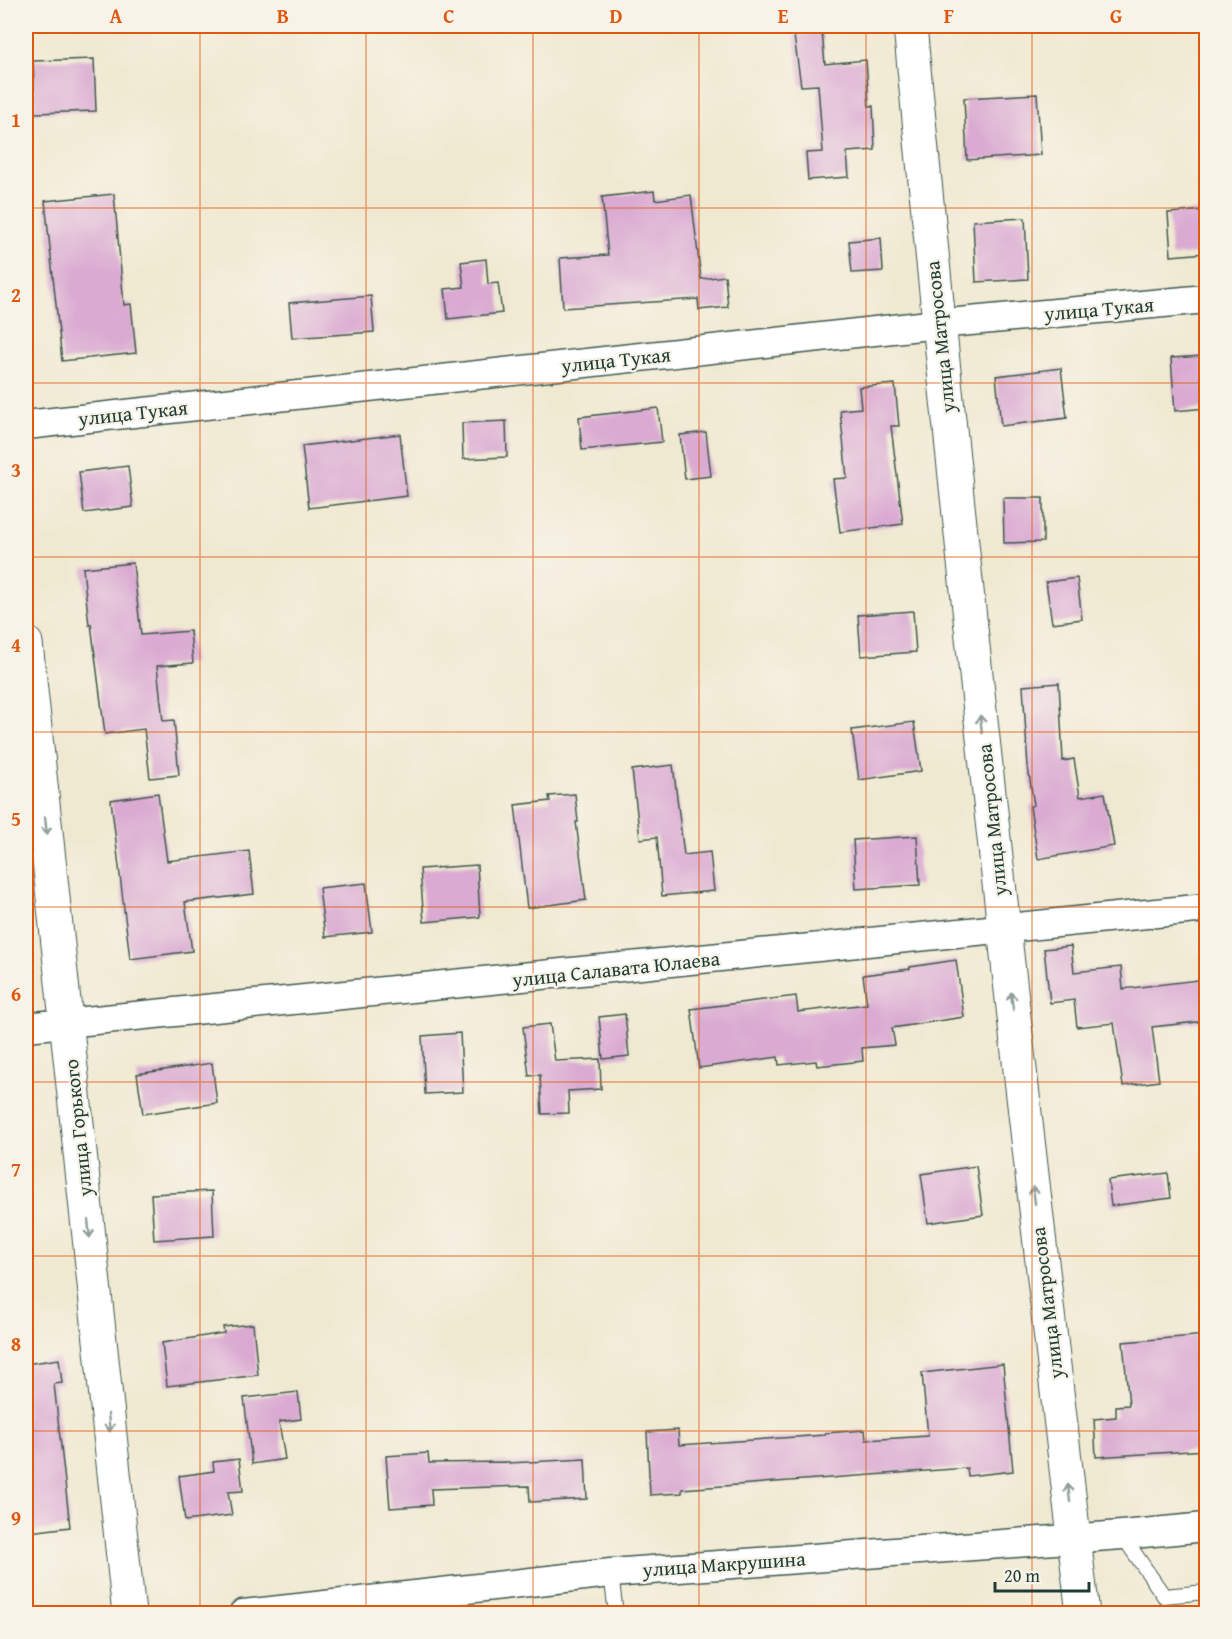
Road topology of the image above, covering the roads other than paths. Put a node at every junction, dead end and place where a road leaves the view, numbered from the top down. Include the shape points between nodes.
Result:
1 (910, 26) edge
2 (1206, 299) edge
3 (938, 324) junction
4 (26, 425) edge
5 (26, 643) edge
6 (1206, 908) edge
7 (1004, 930) junction
8 (67, 1024) junction
9 (26, 1027) edge
10 (1206, 1527) edge
11 (1122, 1535) junction
12 (1074, 1538) junction
13 (611, 1573) junction
14 (1206, 1592) edge
15 (129, 1614) edge
16 (243, 1614) edge
17 (616, 1614) edge
18 (1083, 1614) edge

1 - 3 street, улица Матросова
2 - 3 street, улица Тукая
3 - 4 street, улица Тукая
7 -> 3 street, улица Матросова
5 -> 8 street, улица Горького
6 - 7 street, улица Салавата Юлаева
7 - 8 street, улица Салавата Юлаева
12 -> 7 street, улица Матросова
8 - 9 street, улица Салавата Юлаева
8 -> 15 street, улица Горького
10 - 11 street, улица Макрушина
11 - 12 street, улица Макрушина
11 - 14 lane via 1164,1596
12 - 13 street, улица Макрушина
12 - 18 street, улица Матросова
13 - 16 street, улица Макрушина
13 - 17 lane

